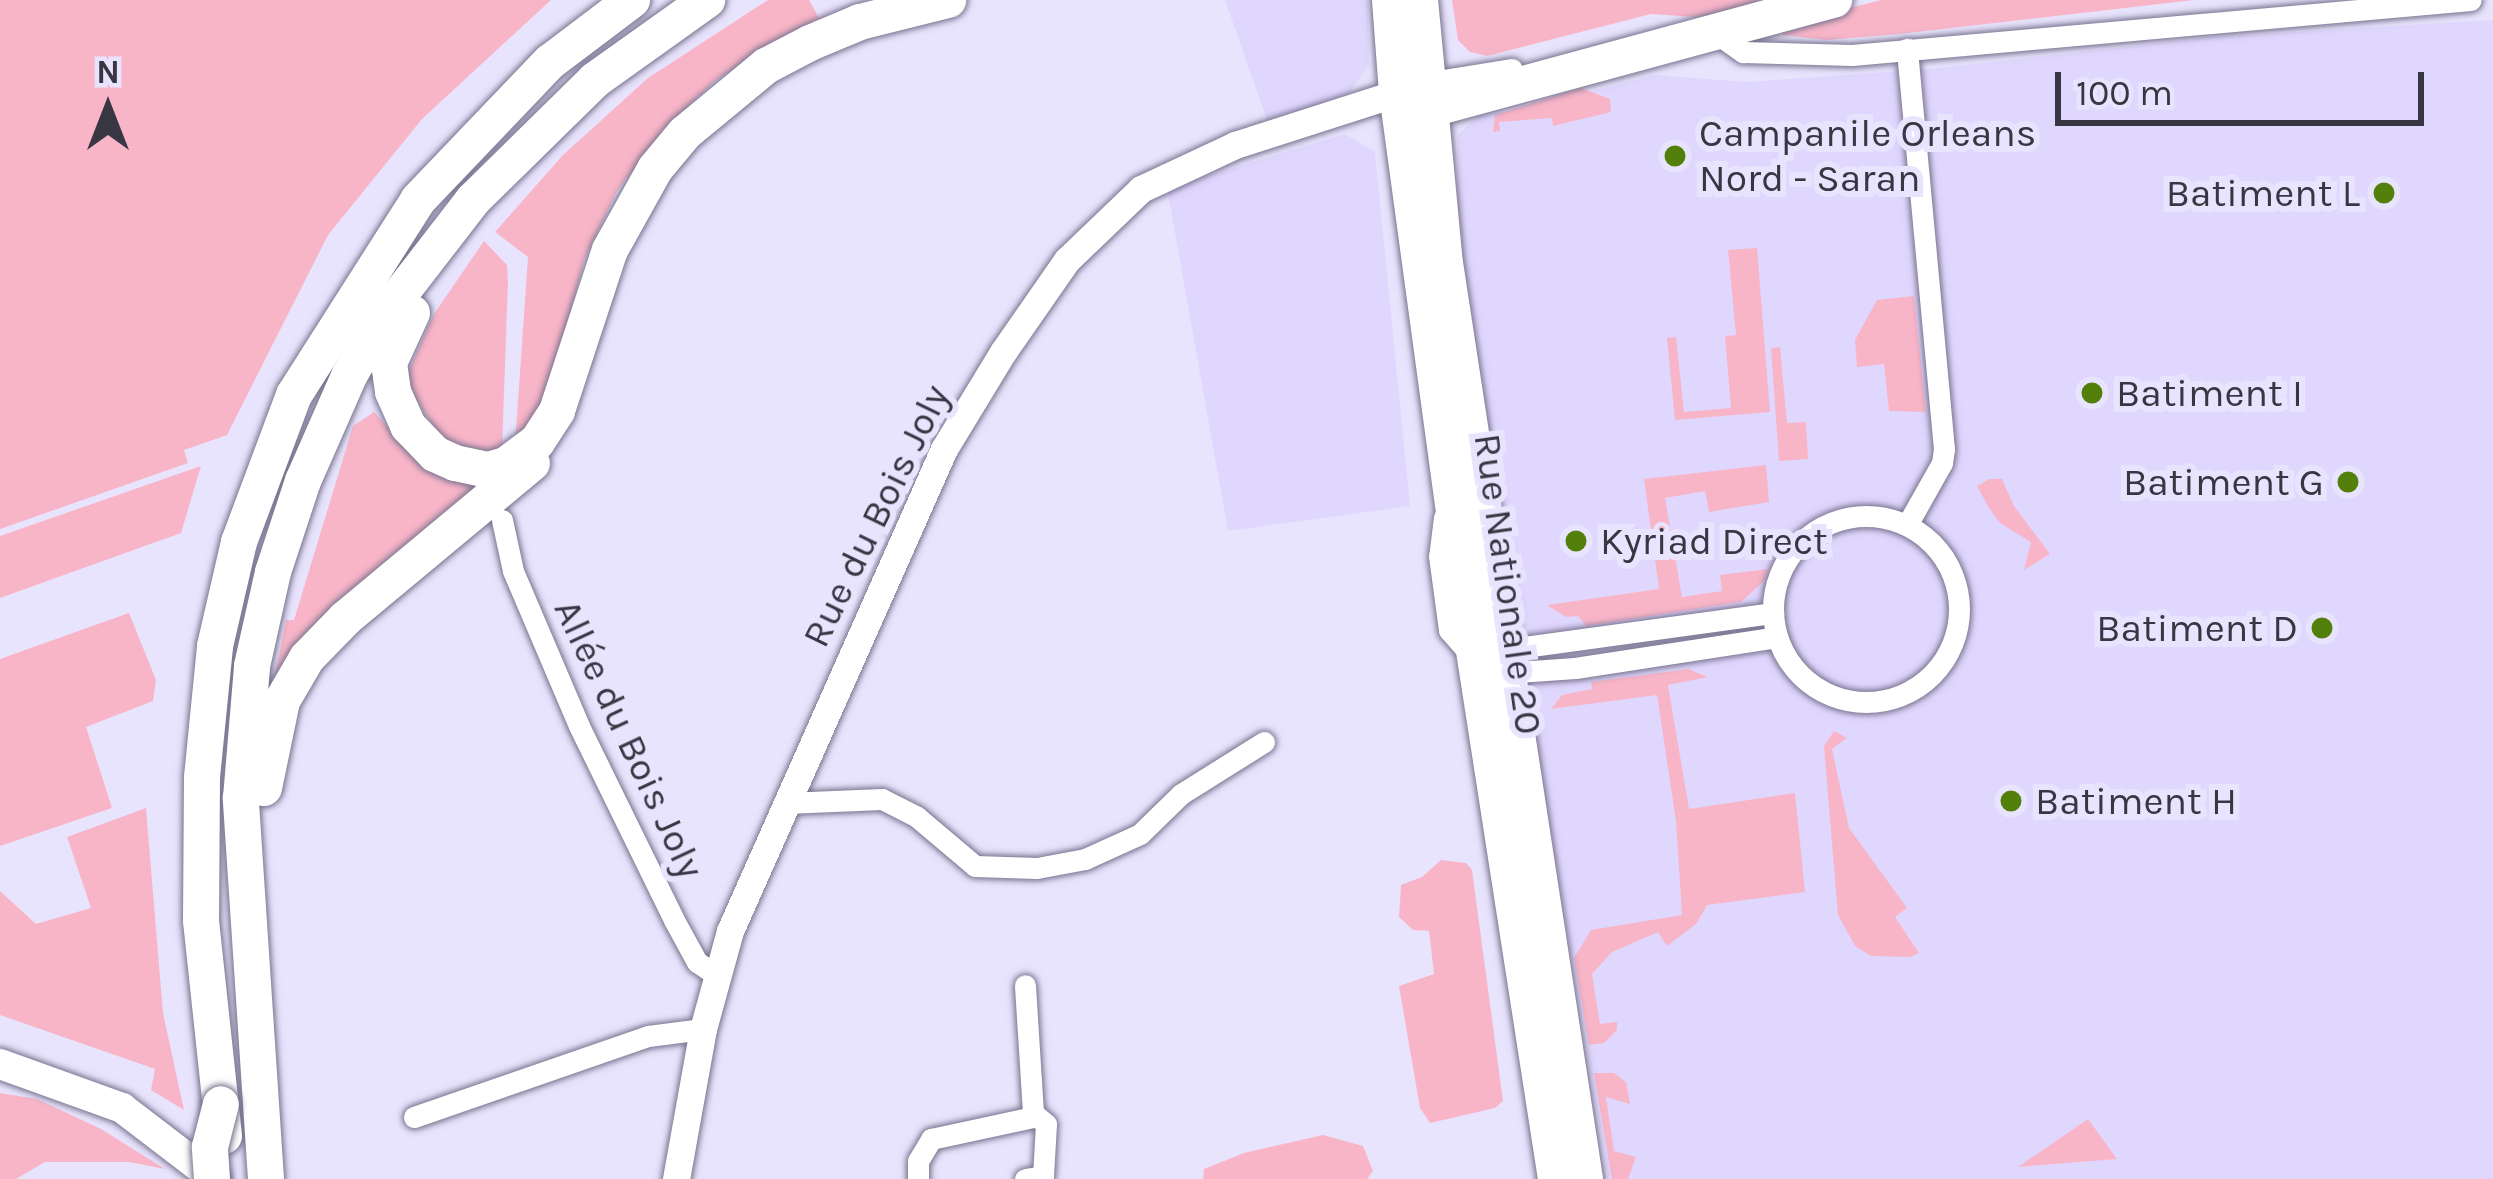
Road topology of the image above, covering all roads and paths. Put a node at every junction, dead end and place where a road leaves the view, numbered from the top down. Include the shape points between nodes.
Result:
1 (591, 0) edge
2 (632, 0) edge
3 (707, 0) edge
4 (948, 0) edge
5 (1390, 0) edge
6 (1420, 0) edge
7 (1834, 0) edge
8 (2471, 0) edge
9 (1717, 34) junction
10 (1907, 49) junction
11 (550, 62) junction
12 (1417, 94) junction
13 (516, 160) junction
14 (598, 285) junction
15 (502, 520) dead end
16 (1907, 525) junction
17 (1773, 613) junction
18 (1777, 637) junction
19 (1497, 661) junction
20 (1264, 742) dead end
21 (787, 803) junction
22 (242, 850) junction
23 (715, 974) junction
24 (1025, 986) dead end
25 (703, 1029) junction
26 (0, 1064) edge
27 (221, 1103) junction
28 (1037, 1116) junction
29 (414, 1117) dead end
30 (214, 1179) edge
31 (229, 1179) edge
32 (266, 1179) edge
33 (676, 1179) edge
34 (918, 1179) edge
35 (1025, 1179) edge
36 (1556, 1179) edge
37 (1586, 1179) edge

1 - 11 main road
2 - 11 main road
3 - 13 main road via 595,80
4 - 14 main road via 810,43 723,98 655,169
5 - 12 main road, Rue Nationale 20
6 - 12 main road, Rue Nationale 20
7 - 9 main road
8 - 10 street
9 - 10 street via 1752,53
9 - 12 main road
10 - 16 street via 1944,448
11 - 27 main road via 418,200 344,308 294,395 239,542 215,646 202,777 202,920
12 - 19 main road, Rue Nationale 20
12 - 19 main road, Rue Nationale 20 via 1450,487
12 - 21 street, Rue du Bois Joly via 1184,165 1141,189 1067,260 944,449
13 - 14 main road via 397,338 390,378 408,426 435,454 471,468 506,465 522,454 556,411
13 - 22 main road via 472,200 386,314 303,481 252,666
14 - 22 main road via 578,388 549,447 307,658 282,701 263,777 265,802
15 - 23 street, Allée du Bois Joly via 513,571 579,726 697,962
16 - 17 street via 1859,517 1815,531 1791,553
16 - 18 street via 1951,569 1959,599 1958,627 1932,674 1885,700 1844,701 1803,677
17 - 18 street
17 - 19 street
18 - 19 street
19 - 36 main road, Rue Nationale 20
19 - 37 main road, Rue Nationale 20
20 - 21 street via 1181,794 1140,834 1085,860 1037,868 975,866 882,799
21 - 23 street, Rue du Bois Joly
22 - 32 main road
23 - 25 street, Rue du Bois Joly
24 - 28 street
25 - 29 street via 648,1036
25 - 33 street, Rue du Bois Joly
26 - 30 main road via 122,1108
27 - 30 main road, bridge via 210,1147
27 - 31 main road
28 - 34 street via 931,1138
28 - 35 street via 1046,1124 1043,1176

